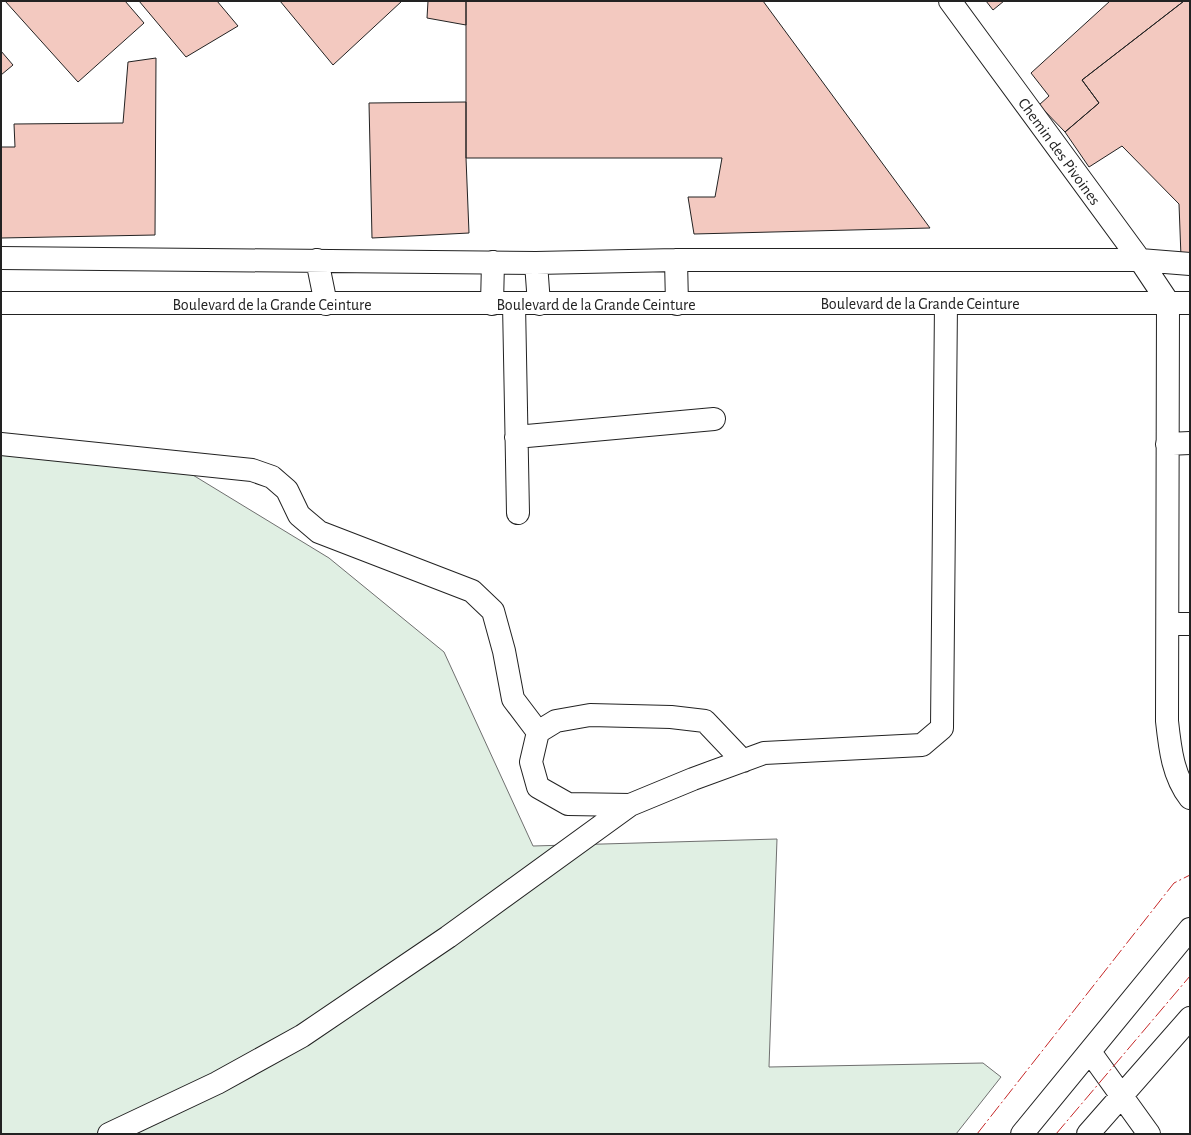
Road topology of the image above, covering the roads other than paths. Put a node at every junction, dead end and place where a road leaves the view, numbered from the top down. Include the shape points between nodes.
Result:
1 (950, 1) edge
2 (1, 258) edge
3 (317, 260) junction
4 (676, 260) junction
5 (1140, 260) junction
6 (493, 262) junction
7 (536, 263) junction
8 (1190, 264) edge
9 (1168, 302) junction
10 (1, 303) edge
11 (946, 303) junction
12 (1190, 303) edge
13 (326, 304) junction
14 (492, 304) junction
15 (514, 304) junction
16 (539, 304) junction
17 (677, 304) junction
18 (714, 418) dead end
19 (516, 437) junction
20 (1190, 443) edge
21 (1, 444) edge
22 (1167, 444) junction
23 (518, 513) dead end
24 (1168, 624) junction
25 (1190, 624) edge
26 (538, 732) junction
27 (743, 761) junction
28 (1190, 798) edge
29 (630, 805) junction
30 (1190, 929) edge
31 (1190, 1018) edge
32 (1090, 1052) junction
33 (1121, 1094) junction
34 (109, 1134) edge
35 (1022, 1134) edge
36 (1088, 1134) edge
37 (1149, 1134) edge

1 - 5 street, Chemin des Pivoines
2 - 3 street
3 - 6 street
3 - 13 street
4 - 5 street
4 - 7 street
4 - 17 street
5 - 8 street
5 - 9 street, Chemin des Pivoines
6 - 7 street
6 - 14 street
7 - 16 street
9 - 11 street, Boulevard de la Grande Ceinture
9 - 12 street, Boulevard de la Grande Ceinture
9 - 22 street
10 - 13 street, Boulevard de la Grande Ceinture
11 - 17 street, Boulevard de la Grande Ceinture
11 - 27 street via 942,728 922,745 764,753
13 - 14 street, Boulevard de la Grande Ceinture
14 - 15 street, Boulevard de la Grande Ceinture
15 - 16 street, Boulevard de la Grande Ceinture
15 - 19 street
16 - 17 street, Boulevard de la Grande Ceinture
18 - 19 street
19 - 23 street
20 - 22 street
21 - 26 street via 252,470 272,477 287,490 299,515 319,532 472,591 493,611 513,700
22 - 24 street
24 - 25 street
24 - 28 street via 1167,721 1172,759 1182,788
26 - 27 street via 556,721 590,715 671,717 705,721
26 - 29 street via 531,762 538,787 568,804
27 - 29 street
29 - 34 street via 448,937 302,1036 217,1083
30 - 32 street
31 - 33 street
32 - 33 street
32 - 35 street
33 - 36 street
33 - 37 street

